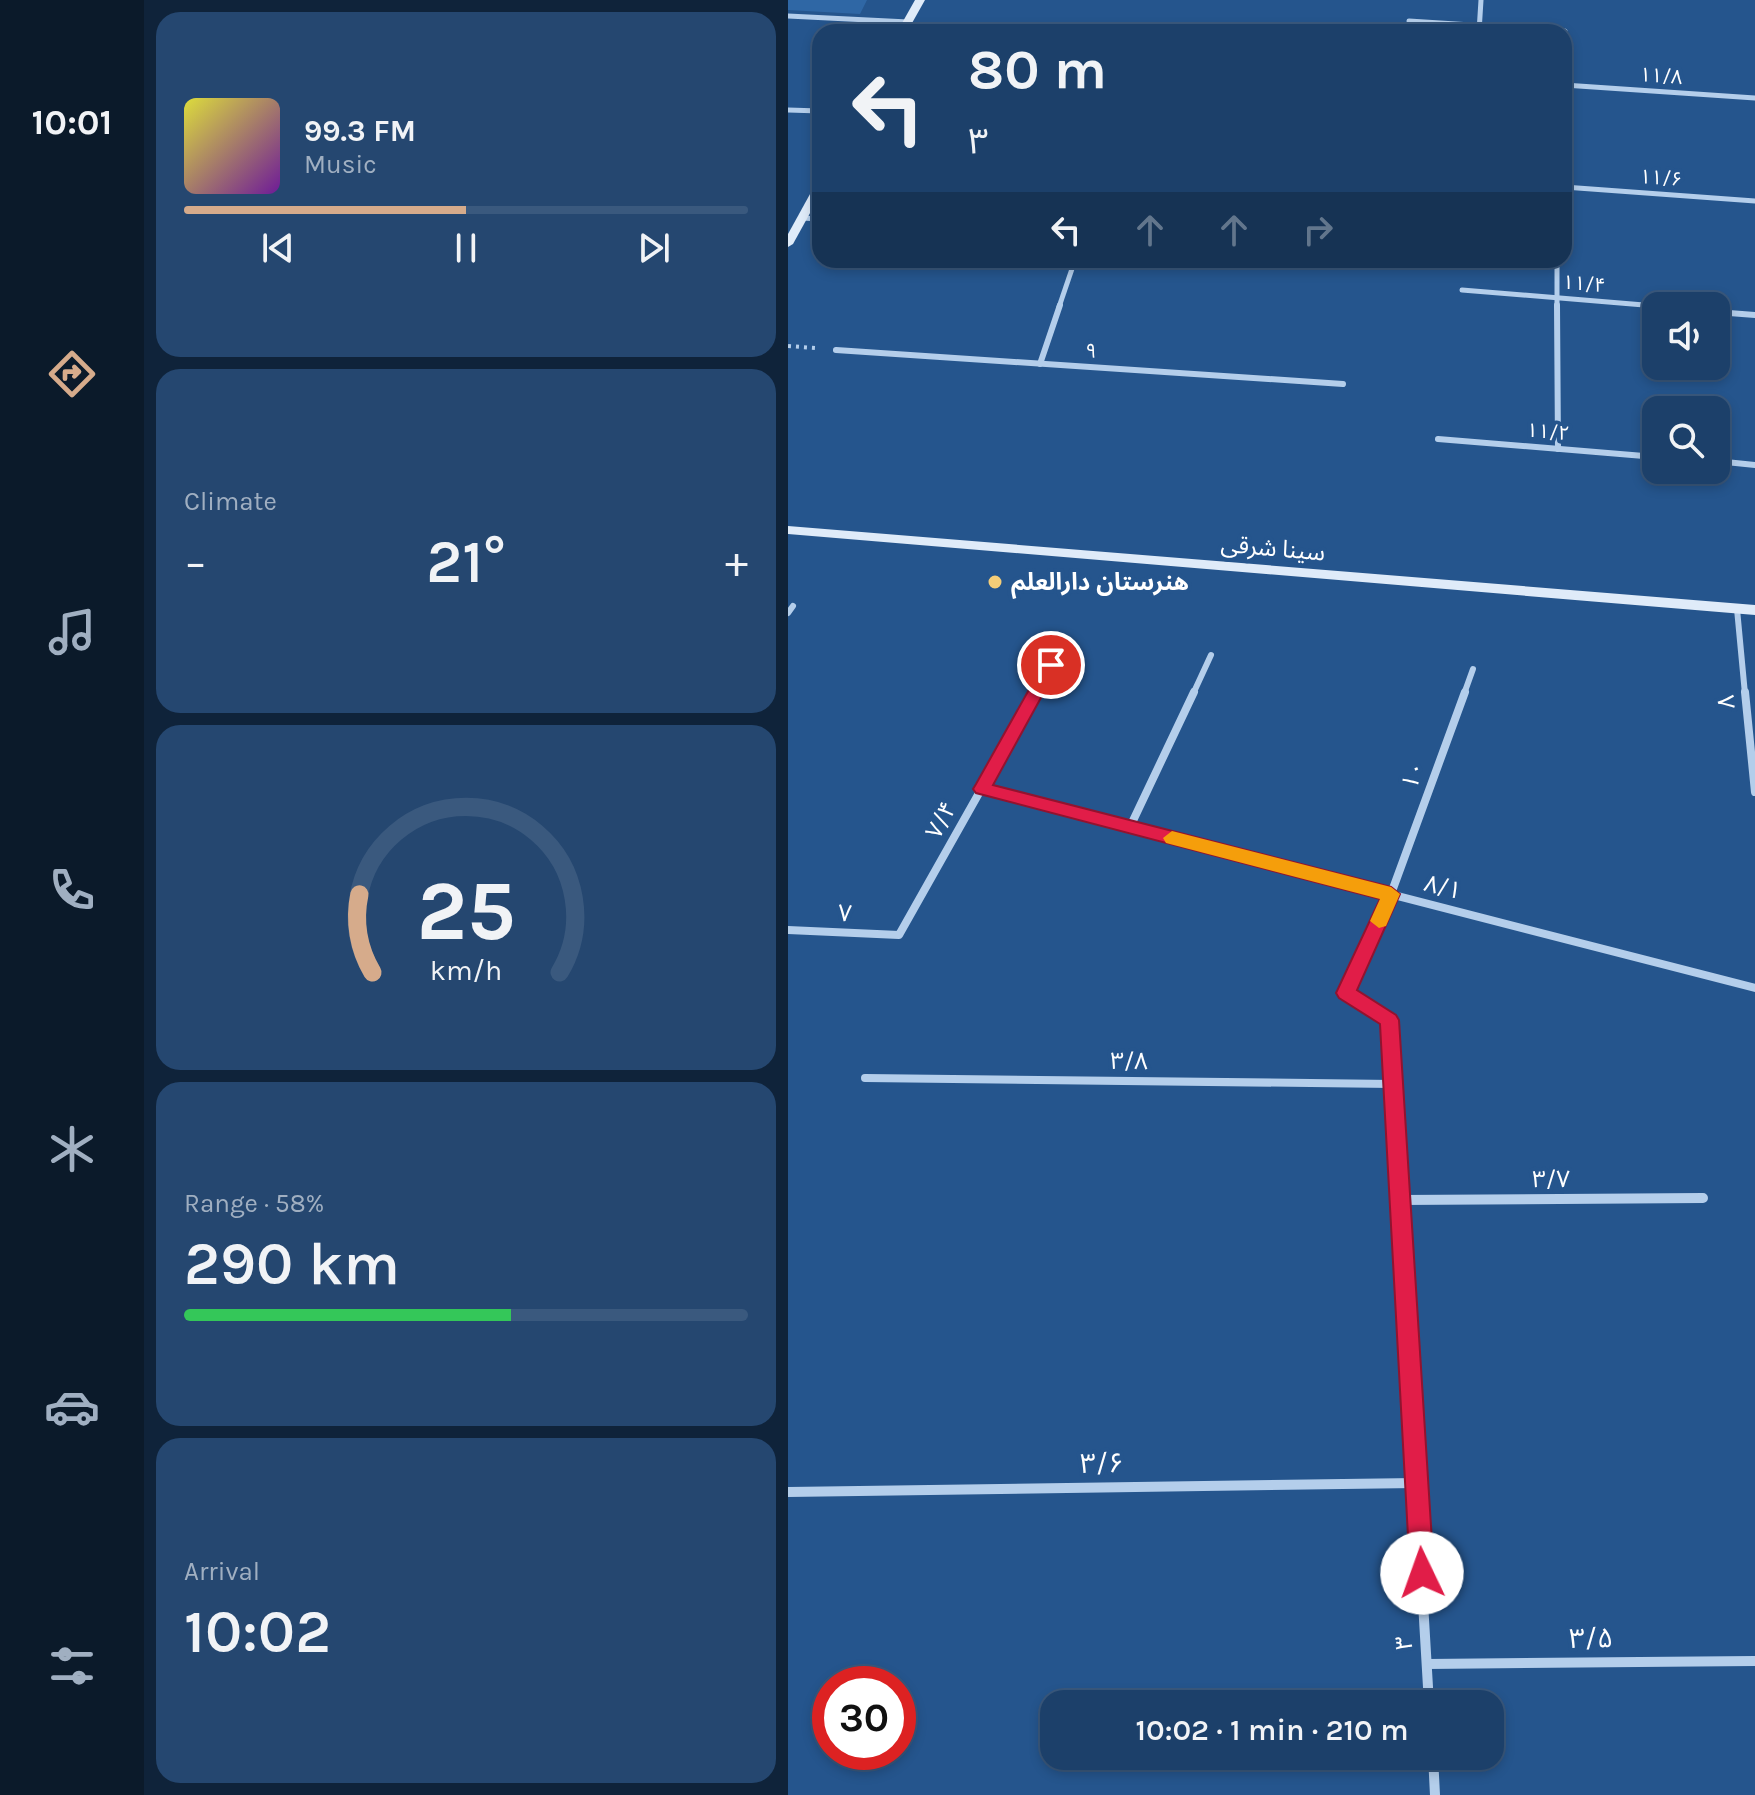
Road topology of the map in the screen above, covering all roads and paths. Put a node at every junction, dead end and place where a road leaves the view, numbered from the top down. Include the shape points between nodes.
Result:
1 (920, 0) edge
2 (1481, 0) edge
3 (788, 16) edge
4 (1409, 21) dead end
5 (873, 24) edge
6 (907, 24) edge
7 (1435, 24) edge
8 (1479, 24) edge
9 (1572, 86) edge
10 (1755, 98) edge
11 (788, 110) edge
12 (812, 111) edge
13 (1572, 188) edge
14 (812, 200) edge
15 (1755, 201) edge
16 (802, 218) junction
17 (812, 219) edge
18 (788, 244) edge
19 (1072, 268) edge
20 (1557, 268) edge
21 (1462, 290) dead end
22 (1557, 298) junction
23 (1642, 305) edge
24 (1730, 313) edge
25 (1755, 315) edge
26 (836, 350) dead end
27 (1040, 364) junction
28 (1343, 384) dead end
29 (1438, 439) dead end
30 (1558, 449) junction
31 (1642, 456) edge
32 (1730, 462) edge
33 (1755, 465) edge
34 (788, 530) edge
35 (1737, 609) junction
36 (1755, 610) edge
37 (1065, 641) dead end
38 (1211, 655) dead end
39 (1473, 669) dead end
40 (982, 789) junction
41 (1755, 792) edge
42 (1130, 827) junction
43 (1391, 894) junction
44 (788, 930) edge
45 (899, 935) joint
46 (1755, 988) edge
47 (865, 1078) dead end
48 (1393, 1084) junction
49 (1703, 1198) dead end
50 (1400, 1200) junction
51 (1416, 1483) junction
52 (788, 1492) edge
53 (1755, 1661) edge
54 (1427, 1664) junction
55 (1428, 1690) edge
56 (1434, 1770) edge
57 (1435, 1795) edge

1 - 6 street
2 - 8 street
3 - 5 street
4 - 7 street
9 - 10 street, ۱۱/۸
11 - 12 street
13 - 15 street, ۱۱/۶
14 - 16 street
16 - 17 street
16 - 18 street
19 - 27 street
20 - 22 street
21 - 22 street, ۱۱/۴
22 - 23 street, ۱۱/۴
22 - 30 street
24 - 25 street
26 - 27 street, ۹
27 - 28 street, ۹
29 - 30 street, ۱۱/۲
30 - 31 street, ۱۱/۲
32 - 33 street
34 - 35 street, سینا شرقی
35 - 36 street, سینا شرقی
35 - 41 street, ۸
37 - 40 street, ۷/۴
38 - 42 street
39 - 43 street, ۱۰
40 - 42 street, ۸/۱
40 - 45 street, ۷/۴
42 - 43 street, ۸/۱
43 - 46 street, ۸/۱
43 - 48 street, ۳ via 1346,993 1389,1020
44 - 45 street, ۷
47 - 48 street, ۳/۸
48 - 50 street, ۳
49 - 50 street, ۳/۷
50 - 51 street, ۳
51 - 52 street, ۳/۶
51 - 54 street, ۳
53 - 54 street, ۳/۵
54 - 55 street, ۳
56 - 57 street

